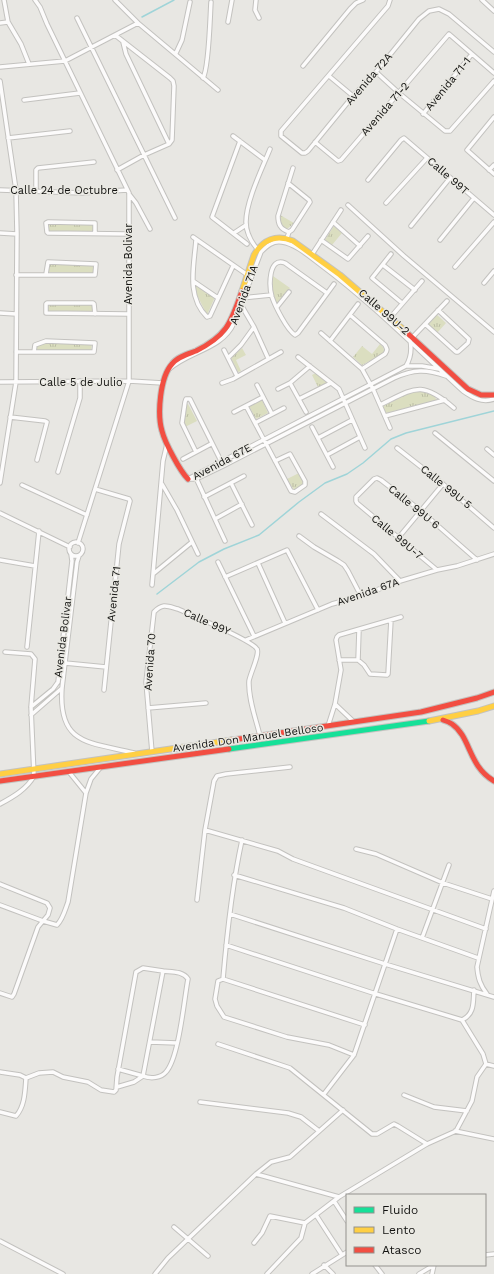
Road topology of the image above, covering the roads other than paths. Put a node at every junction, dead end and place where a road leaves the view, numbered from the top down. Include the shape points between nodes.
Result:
1 (4, 0) edge
2 (35, 0) edge
3 (115, 0) edge
4 (232, 0) edge
5 (256, 0) edge
6 (363, 0) edge
7 (390, 0) edge
8 (482, 0) edge
9 (190, 2) dead end
10 (211, 2) dead end
11 (494, 11) edge
12 (76, 18) dead end
13 (259, 18) dead end
14 (8, 22) junction
15 (228, 22) dead end
16 (0, 23) edge
17 (138, 23) junction
18 (116, 35) junction
19 (122, 41) junction
20 (92, 47) junction
21 (494, 52) edge
22 (176, 53) junction
23 (472, 54) junction
24 (64, 61) junction
25 (29, 64) junction
26 (303, 66) dead end
27 (0, 67) edge
28 (376, 72) junction
29 (494, 73) edge
30 (329, 76) junction
31 (203, 78) junction
32 (0, 81) edge
33 (494, 81) edge
34 (218, 90) dead end
35 (80, 93) junction
36 (399, 93) junction
37 (1, 96) edge
38 (353, 96) junction
39 (24, 100) dead end
40 (423, 114) junction
41 (494, 117) edge
42 (70, 131) dead end
43 (233, 136) dead end
44 (8, 138) junction
45 (240, 141) junction
46 (315, 142) junction
47 (169, 144) junction
48 (270, 149) dead end
49 (144, 155) junction
50 (427, 158) junction
51 (265, 160) junction
52 (94, 162) dead end
53 (494, 165) edge
54 (293, 168) dead end
55 (117, 170) junction
56 (489, 170) junction
57 (494, 174) edge
58 (450, 178) junction
59 (368, 180) dead end
60 (288, 183) junction
61 (0, 190) edge
62 (16, 190) junction
63 (36, 191) junction
64 (128, 192) junction
65 (474, 198) junction
66 (386, 202) dead end
67 (348, 205) dead end
68 (341, 210) dead end
69 (494, 215) edge
70 (175, 218) dead end
71 (333, 222) junction
72 (494, 222) edge
73 (246, 225) junction
74 (411, 226) dead end
75 (150, 229) dead end
76 (289, 232) junction
77 (0, 233) edge
78 (95, 233) junction
79 (234, 233) junction
80 (16, 234) junction
81 (128, 234) junction
82 (368, 236) dead end
83 (193, 237) dead end
84 (196, 240) junction
85 (286, 240) junction
86 (321, 240) junction
87 (440, 240) dead end
88 (247, 244) dead end
89 (360, 246) junction
90 (259, 250) junction
91 (391, 254) dead end
92 (312, 256) junction
93 (383, 265) junction
94 (233, 266) junction
95 (455, 267) dead end
96 (494, 271) edge
97 (46, 274) junction
98 (16, 275) junction
99 (249, 276) junction
100 (193, 281) junction
101 (422, 281) dead end
102 (484, 283) dead end
103 (334, 284) dead end
104 (415, 290) junction
105 (289, 292) dead end
106 (327, 293) junction
107 (271, 296) junction
108 (218, 298) junction
109 (240, 300) junction
110 (447, 301) dead end
111 (402, 303) junction
112 (358, 304) dead end
113 (276, 307) junction
114 (438, 310) junction
115 (0, 313) edge
116 (16, 314) junction
117 (95, 314) junction
118 (128, 314) junction
119 (350, 315) junction
120 (389, 319) junction
121 (425, 324) junction
122 (254, 327) junction
123 (494, 332) edge
124 (321, 333) dead end
125 (411, 339) junction
126 (330, 341) junction
127 (224, 350) dead end
128 (16, 352) junction
129 (34, 352) junction
130 (281, 352) dead end
131 (298, 357) dead end
132 (228, 358) junction
133 (268, 358) junction
134 (310, 366) junction
135 (406, 366) junction
136 (362, 368) junction
137 (439, 369) junction
138 (449, 375) junction
139 (237, 376) junction
140 (80, 381) junction
141 (0, 382) edge
142 (16, 382) junction
143 (128, 382) junction
144 (163, 383) junction
145 (222, 383) dead end
146 (290, 383) junction
147 (331, 383) junction
148 (256, 385) dead end
149 (372, 387) junction
150 (278, 389) dead end
151 (494, 395) edge
152 (263, 397) junction
153 (481, 398) junction
154 (494, 399) edge
155 (299, 400) junction
156 (445, 400) junction
157 (344, 401) junction
158 (380, 405) junction
159 (246, 406) junction
160 (284, 408) dead end
161 (454, 408) dead end
162 (234, 412) dead end
163 (306, 412) dead end
164 (272, 414) junction
165 (384, 416) junction
166 (10, 417) junction
167 (352, 420) junction
168 (255, 423) junction
169 (312, 427) dead end
170 (390, 428) dead end
171 (435, 433) dead end
172 (360, 437) junction
173 (318, 438) junction
174 (265, 441) junction
175 (167, 444) junction
176 (211, 444) junction
177 (365, 448) dead end
178 (397, 448) dead end
179 (487, 449) dead end
180 (196, 452) junction
181 (327, 455) junction
182 (494, 455) edge
183 (183, 459) dead end
184 (37, 460) dead end
185 (275, 461) junction
186 (222, 464) junction
187 (333, 467) dead end
188 (58, 472) dead end
189 (1, 473) edge
190 (244, 476) dead end
191 (195, 478) junction
192 (188, 479) joint
193 (494, 481) edge
194 (0, 482) edge
195 (162, 483) junction
196 (231, 483) junction
197 (22, 484) dead end
198 (443, 484) junction
199 (95, 489) junction
200 (204, 497) junction
201 (357, 503) joint
202 (242, 504) junction
203 (421, 511) junction
204 (0, 513) edge
205 (321, 514) dead end
206 (87, 515) junction
207 (215, 519) junction
208 (252, 524) dead end
209 (494, 528) edge
210 (39, 532) junction
211 (299, 536) dead end
212 (399, 537) junction
213 (225, 541) dead end
214 (192, 542) junction
215 (78, 543) junction
216 (70, 547) junction
217 (71, 554) junction
218 (198, 554) dead end
219 (494, 554) edge
220 (79, 556) junction
221 (0, 560) edge
222 (477, 560) junction
223 (218, 562) dead end
224 (258, 563) junction
225 (35, 566) junction
226 (437, 570) junction
227 (153, 574) junction
228 (225, 577) junction
229 (400, 581) junction
230 (152, 585) dead end
231 (361, 596) junction
232 (167, 606) joint
233 (318, 610) junction
234 (401, 617) dead end
235 (391, 620) junction
236 (285, 623) junction
237 (359, 630) junction
238 (254, 636) junction
239 (246, 640) junction
240 (27, 647) dead end
241 (5, 652) dead end
242 (339, 660) junction
243 (358, 660) junction
244 (65, 663) junction
245 (106, 667) junction
246 (62, 688) junction
247 (104, 690) dead end
248 (494, 692) edge
249 (206, 703) dead end
250 (335, 704) junction
251 (494, 706) edge
252 (31, 707) junction
253 (148, 708) junction
254 (31, 715) junction
255 (439, 720) junction
256 (354, 722) junction
257 (328, 726) junction
258 (260, 736) junction
259 (152, 752) junction
260 (138, 754) junction
261 (102, 766) junction
262 (290, 767) dead end
263 (34, 769) junction
264 (69, 772) junction
265 (0, 774) edge
266 (34, 776) junction
267 (0, 781) edge
268 (494, 782) edge
269 (86, 793) junction
270 (0, 804) edge
271 (204, 830) junction
272 (242, 840) junction
273 (356, 849) dead end
274 (449, 865) dead end
275 (234, 875) junction
276 (443, 883) junction
277 (0, 884) edge
278 (494, 891) edge
279 (492, 899) junction
280 (197, 900) dead end
281 (0, 905) edge
282 (433, 910) junction
283 (230, 914) junction
284 (43, 921) junction
285 (397, 929) junction
286 (486, 929) junction
287 (422, 938) junction
288 (226, 945) junction
289 (478, 958) junction
290 (385, 964) junction
291 (163, 971) junction
292 (223, 979) junction
293 (474, 990) junction
294 (0, 993) edge
295 (376, 994) junction
296 (488, 995) junction
297 (494, 997) edge
298 (462, 1020) junction
299 (365, 1025) junction
300 (150, 1042) junction
301 (177, 1043) junction
302 (218, 1044) dead end
303 (354, 1055) junction
304 (486, 1064) junction
305 (494, 1066) edge
306 (118, 1069) junction
307 (0, 1072) edge
308 (143, 1076) junction
309 (26, 1078) junction
310 (117, 1087) junction
311 (324, 1094) junction
312 (404, 1095) dead end
313 (200, 1102) dead end
314 (343, 1110) junction
315 (467, 1111) junction
316 (0, 1112) edge
317 (319, 1131) junction
318 (456, 1132) junction
319 (494, 1139) edge
320 (427, 1144) junction
321 (256, 1174) junction
322 (339, 1197) junction
323 (334, 1201) junction
324 (316, 1215) junction
325 (346, 1219) edge
326 (305, 1223) junction
327 (174, 1227) dead end
328 (0, 1240) edge
329 (188, 1240) junction
330 (254, 1243) dead end
331 (346, 1253) edge
332 (342, 1255) junction
333 (208, 1256) dead end
334 (324, 1265) junction
335 (376, 1266) edge
336 (432, 1266) edge
337 (63, 1274) edge
338 (155, 1274) edge
339 (267, 1274) edge
340 (312, 1274) edge
341 (333, 1274) edge
342 (382, 1274) edge
343 (419, 1274) edge

1 - 14 street
2 - 24 street, Avenida Bolivar
3 - 17 street
4 - 15 street
5 - 13 street via 255,10
6 - 26 street via 350,9
7 - 30 street via 388,6
8 - 11 street
9 - 22 street via 182,40
10 - 31 street via 208,50
12 - 20 street
14 - 16 street
14 - 25 street
17 - 18 street
17 - 22 street
18 - 19 street
18 - 20 street
19 - 47 street
19 - 47 street via 173,82 172,140
20 - 24 street
20 - 49 street
21 - 28 street, Avenida 72A via 449,14 439,9 429,11 419,19
22 - 31 street
23 - 29 street
23 - 36 street, Avenida 71-2 via 449,34
23 - 40 street, Avenida 71-1
24 - 25 street
24 - 35 street, Avenida Bolivar
25 - 27 street
28 - 36 street
28 - 38 street, Avenida 72A
30 - 38 street
30 - 46 street, Avenida 72A via 281,131 281,136 305,153
31 - 34 street
32 - 37 street
33 - 40 street via 448,132
35 - 39 street
35 - 55 street, Avenida Bolivar
36 - 40 street
36 - 46 street, Avenida 71-2 via 341,160 338,161
37 - 44 street
38 - 46 street, Avenida 72A
41 - 56 street via 468,148 468,152
42 - 44 street
43 - 45 street
44 - 62 street
45 - 51 street
45 - 79 street via 212,215 213,219
47 - 49 street
48 - 51 street
49 - 55 street
49 - 70 street
50 - 58 street, Calle 99T
50 - 59 street, Calle 99T via 402,138
50 - 66 street
51 - 73 street via 249,204
52 - 63 street via 38,168
53 - 56 street
54 - 60 street
55 - 64 street, Avenida Bolivar
56 - 57 street
58 - 65 street, Calle 99T
58 - 74 street
60 - 76 street via 278,216 281,228
60 - 76 street via 310,202
61 - 62 street, Calle 24 de Octubre
62 - 63 street, Calle 24 de Octubre
62 - 80 street
63 - 64 street, Calle 24 de Octubre
64 - 75 street
64 - 81 street, Avenida Bolivar
65 - 69 street, Calle 99T
65 - 87 street
67 - 123 street
68 - 71 street
71 - 86 street
71 - 89 street
72 - 95 street
73 - 79 street
73 - 90 street via 251,240
76 - 85 street
77 - 80 street
78 - 78 street via 48,233 46,223 95,222
78 - 81 street
79 - 88 street
80 - 98 street
81 - 118 street, Avenida Bolivar
82 - 89 street
83 - 84 street
84 - 94 street
84 - 100 street
85 - 90 main road, Calle 99U-2 via 266,241
85 - 92 main road, Calle 99U-2
86 - 89 street via 346,258 350,258
86 - 92 street
90 - 99 main road, Avenida 71A
91 - 93 street
92 - 120 main road, Calle 99U-2 via 346,279
93 - 104 street
93 - 111 street via 372,278
94 - 99 street
94 - 108 street
96 - 102 street
97 - 97 street via 95,275 96,264 48,262
97 - 98 street
98 - 116 street
99 - 109 main road, Avenida 71A
100 - 108 street
100 - 108 street via 194,296 206,317 210,316
101 - 104 street
103 - 106 street
104 - 111 street
105 - 113 street
106 - 107 street via 280,262 270,275
106 - 113 street via 295,335
107 - 109 street
107 - 113 street
109 - 122 street
109 - 144 main road, Avenida 71A via 225,330 215,339 174,361 165,374
110 - 114 street
111 - 120 street
112 - 119 street
114 - 121 street
114 - 121 street via 469,340 468,343 456,352
115 - 116 street
116 - 128 street
117 - 117 street via 46,313 46,304 93,302
117 - 118 street
118 - 143 street, Avenida Bolivar
119 - 126 street
119 - 136 street via 387,348 385,354
120 - 125 main road, Calle 99U-2
121 - 125 street
122 - 132 street
122 - 133 street
124 - 126 street
125 - 135 street via 410,356
125 - 137 street, Calle 99U-2
125 - 138 main road, Calle 99U-2
126 - 136 street
127 - 132 street
128 - 129 street
128 - 142 street
129 - 129 street via 94,352 95,343 46,341 35,345
130 - 133 street
131 - 134 street
132 - 139 street
133 - 139 street
134 - 146 street
134 - 147 street
135 - 137 street
135 - 149 street, Avenida 67E
136 - 149 street
137 - 138 street
138 - 149 street, Avenida 67E via 422,371 408,372
138 - 153 main road, Calle 99U-2
139 - 145 street
140 - 142 street, Calle 5 de Julio
140 - 143 street, Calle 5 de Julio
140 - 188 street via 80,398
141 - 142 street, Calle 5 de Julio
142 - 166 street
143 - 144 street, Calle 5 de Julio
143 - 199 street, Avenida Bolivar
144 - 175 main road via 161,426
146 - 150 street
146 - 155 street
147 - 155 street
147 - 157 street via 339,389
148 - 152 street
149 - 157 street, Avenida 67E
149 - 158 street
151 - 153 main road
152 - 159 street
152 - 164 street
153 - 154 street via 489,401
155 - 163 street
156 - 158 street via 437,394 420,389
156 - 161 street
156 - 165 street
157 - 167 street
157 - 174 street, Avenida 67E
158 - 165 street
159 - 162 street
159 - 168 street
160 - 164 street
164 - 168 street
165 - 170 street
166 - 184 street via 47,422
166 - 189 street
167 - 172 street
167 - 173 street
168 - 174 street
169 - 173 street
171 - 193 street
172 - 177 street
172 - 181 street
173 - 181 street
174 - 185 street
174 - 186 street, Avenida 67E
175 - 192 main road
175 - 195 street
176 - 180 street
176 - 180 street via 190,399 186,399 182,423
176 - 186 street
178 - 198 street, Calle 99U 5
179 - 182 street
180 - 183 street
181 - 187 street
185 - 185 street via 293,492 305,485 290,454
186 - 191 street, Avenida 67E
189 - 194 street
190 - 196 street
191 - 192 street, Avenida 67E
191 - 200 street
195 - 214 street
195 - 227 street
196 - 200 street
196 - 202 street
197 - 206 street
198 - 203 street
198 - 209 street, Calle 99U 5
199 - 206 street, Avenida Bolivar
199 - 245 street, Avenida 71 via 130,500 119,544
200 - 207 street
201 - 203 street, Calle 99U 6 via 356,497 377,478
201 - 212 street, Calle 99U-7
202 - 207 street
202 - 208 street
203 - 212 street
203 - 222 street, Calle 99U 6
204 - 210 street
205 - 229 street via 374,554
206 - 215 street, Avenida Bolivar
207 - 213 street
210 - 216 street
210 - 225 street
211 - 231 street via 344,565
212 - 226 street, Calle 99U-7
214 - 218 street
214 - 227 street
215 - 216 street via 73,543
215 - 220 street via 83,548
216 - 217 street
217 - 220 street
217 - 252 street, Avenida Bolivar via 58,682 53,690
219 - 222 street, Avenida 67A
220 - 244 street
221 - 225 street
222 - 226 street, Avenida 67A
223 - 228 street
224 - 228 street
224 - 233 street via 286,550
224 - 236 street
225 - 240 street
226 - 229 street, Avenida 67A
227 - 230 street
228 - 238 street
229 - 231 street, Avenida 67A
231 - 233 street, Avenida 67A
232 - 239 street, Calle 99Y
232 - 253 street, Avenida 70 via 159,607 154,612 146,682
233 - 236 street, Avenida 67A
234 - 235 street
235 - 237 street
235 - 243 street via 388,674 370,674
236 - 238 street, Avenida 67A
237 - 242 street via 336,637
237 - 243 street
238 - 239 street, Avenida 67A
239 - 258 street via 258,652 249,682
241 - 252 street via 31,654 35,659
242 - 243 street
242 - 250 street via 341,670
244 - 245 street
244 - 246 street
245 - 247 street, Avenida 71
246 - 254 street
246 - 260 street via 63,718 71,731 89,743
248 - 256 main road, Avenida Don Manuel Belloso via 421,712
249 - 253 street
250 - 256 street
250 - 257 street
251 - 255 main road, Avenida Don Manuel Belloso
252 - 254 street
253 - 259 street, Avenida 70
254 - 263 street
255 - 261 main road, Avenida Don Manuel Belloso
255 - 268 main road via 448,721 456,728 478,769
256 - 257 main road, Avenida Don Manuel Belloso
257 - 258 main road, Avenida Don Manuel Belloso
258 - 259 main road, Avenida Don Manuel Belloso
259 - 260 main road, Avenida Don Manuel Belloso
260 - 263 main road, Avenida Don Manuel Belloso
261 - 264 main road, Avenida Don Manuel Belloso
261 - 269 street via 91,779
262 - 271 street via 217,776
263 - 265 main road, Avenida Don Manuel Belloso
263 - 266 street
264 - 266 main road, Avenida Don Manuel Belloso
264 - 269 street
266 - 267 main road, Avenida Don Manuel Belloso
266 - 270 street via 20,791
269 - 284 street via 68,902 59,924
271 - 272 street
271 - 280 street
272 - 275 street
272 - 282 street via 278,851 293,859
273 - 276 street via 376,854
274 - 276 street
275 - 283 street
275 - 285 street via 344,908
276 - 279 street
276 - 282 street
277 - 284 street via 47,903 50,911
278 - 279 street
279 - 286 street
281 - 284 street
282 - 286 street
282 - 287 street
283 - 288 street
283 - 290 street
284 - 294 street via 35,934 14,994 12,997
285 - 287 street
285 - 290 street
286 - 289 street
287 - 289 street
288 - 292 street
288 - 295 street
289 - 296 street via 478,978
290 - 293 street
290 - 295 street
291 - 300 street
291 - 301 street via 177,972 188,979
291 - 306 street via 143,968 136,972
292 - 299 street
292 - 303 street via 218,981 215,999 224,1016 287,1037 329,1045
293 - 296 street
293 - 298 street via 472,1011 468,1018
295 - 298 street
295 - 299 street
296 - 297 street
298 - 304 street via 483,1054
299 - 303 street
300 - 301 street
300 - 308 street
301 - 308 street via 166,1072 153,1078
302 - 311 street via 290,1068
303 - 311 street
304 - 305 street
304 - 315 street via 478,1077
306 - 308 street
306 - 310 street
307 - 309 street
308 - 310 street via 134,1082
309 - 310 street via 39,1073 53,1072 63,1077 88,1082 108,1092 114,1092
309 - 316 street via 20,1112 16,1116
311 - 314 street
312 - 315 street via 434,1107
313 - 317 street via 288,1112 301,1117
314 - 317 street
314 - 320 street via 372,1134 378,1134 394,1124
315 - 318 street
317 - 321 street via 290,1157 271,1162
318 - 319 street
318 - 320 street
320 - 322 street
321 - 322 street
321 - 329 street
322 - 323 street
323 - 324 street
323 - 325 street
324 - 326 street
324 - 332 street
326 - 330 street via 270,1216
326 - 339 street via 301,1238
327 - 329 street
328 - 337 street
329 - 333 street
329 - 338 street
331 - 332 street
332 - 334 street
334 - 340 street
334 - 341 street
335 - 342 street
336 - 343 street

